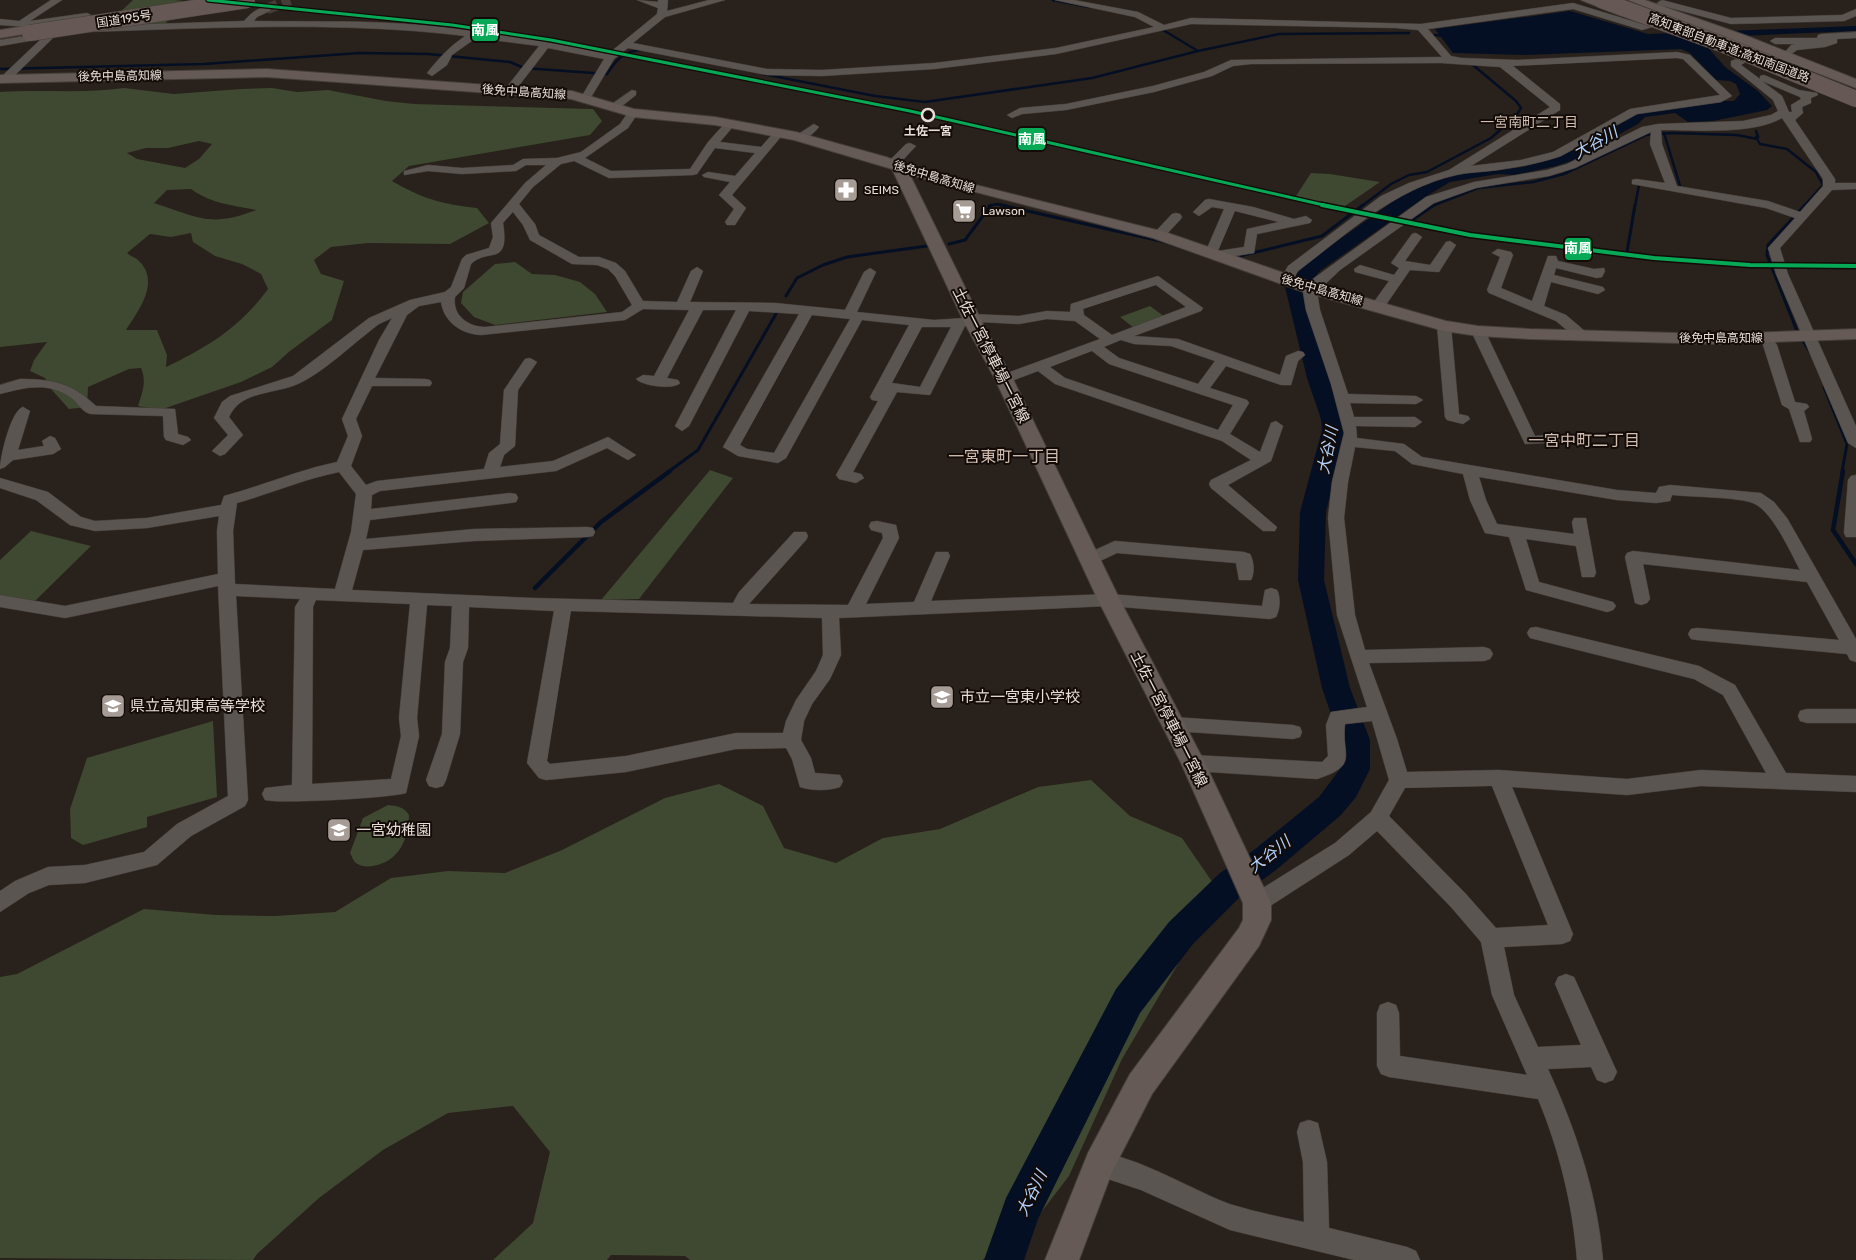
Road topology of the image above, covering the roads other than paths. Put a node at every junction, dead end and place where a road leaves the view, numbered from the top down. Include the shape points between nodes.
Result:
1 (57, 0) edge
2 (223, 0) edge
3 (247, 0) tunnel mouth
4 (642, 0) edge
5 (720, 0) edge
6 (1060, 0) edge
7 (1558, 0) edge
8 (1587, 0) edge
9 (1601, 0) edge
10 (1641, 2) edge
11 (1662, 3) junction
12 (663, 7) edge
13 (267, 9) tunnel mouth
14 (1856, 12) edge
15 (1617, 15) junction
16 (1856, 21) edge
17 (0, 22) edge
18 (246, 24) junction
19 (1447, 25) junction
20 (1729, 26) junction
21 (1158, 28) junction
22 (1713, 28) junction
23 (27, 29) junction
24 (88, 29) junction
25 (1422, 29) junction
26 (0, 35) edge
27 (51, 35) junction
28 (474, 35) junction
29 (1856, 35) edge
30 (1856, 40) edge
31 (1775, 41) junction
32 (1834, 41) junction
33 (0, 43) edge
34 (546, 44) junction
35 (624, 44) junction
36 (1762, 46) junction
37 (610, 56) junction
38 (1441, 60) junction
39 (1744, 60) junction
40 (432, 73) dead end
41 (1750, 78) junction
42 (2, 79) edge
43 (1709, 79) junction
44 (1775, 84) junction
45 (1856, 84) edge
46 (1856, 89) edge
47 (510, 90) junction
48 (1831, 92) dead end
49 (632, 93) dead end
50 (585, 99) junction
51 (1856, 99) edge
52 (1780, 100) junction
53 (1856, 106) edge
54 (613, 108) junction
55 (633, 113) junction
56 (1012, 115) dead end
57 (1786, 116) junction
58 (731, 123) junction
59 (814, 127) dead end
60 (1657, 128) junction
61 (780, 132) junction
62 (801, 137) junction
63 (712, 144) junction
64 (910, 146) dead end
65 (763, 151) junction
66 (578, 158) junction
67 (557, 161) junction
68 (898, 166) junction
69 (1470, 167) junction
70 (408, 173) dead end
71 (708, 175) dead end
72 (739, 180) junction
73 (1636, 182) dead end
74 (1856, 186) edge
75 (1829, 187) junction
76 (1672, 188) junction
77 (513, 205) junction
78 (1231, 208) junction
79 (1199, 212) dead end
80 (1176, 216) dead end
81 (1802, 216) junction
82 (731, 222) dead end
83 (1159, 234) junction
84 (1416, 237) dead end
85 (1450, 245) dead end
86 (1498, 253) dead end
87 (1214, 254) junction
88 (1407, 266) junction
89 (1360, 269) dead end
90 (697, 271) dead end
91 (1599, 271) dead end
92 (870, 272) dead end
93 (1546, 277) junction
94 (1286, 280) junction
95 (1396, 280) junction
96 (1310, 288) junction
97 (1598, 290) dead end
98 (449, 296) junction
99 (410, 305) junction
100 (640, 305) junction
101 (682, 306) junction
102 (698, 306) junction
103 (745, 306) junction
104 (1378, 306) junction
105 (1537, 308) junction
106 (808, 310) junction
107 (853, 315) junction
108 (1078, 318) junction
109 (968, 321) junction
110 (918, 322) junction
111 (1444, 326) junction
112 (1478, 331) junction
113 (1856, 334) edge
114 (1581, 335) junction
115 (1114, 337) junction
116 (1803, 337) junction
117 (1765, 338) junction
118 (1094, 346) junction
119 (1298, 355) dead end
120 (1223, 360) junction
121 (530, 362) dead end
122 (1040, 366) junction
123 (643, 379) dead end
124 (1004, 380) junction
125 (658, 381) junction
126 (367, 382) junction
127 (425, 383) dead end
128 (672, 383) dead end
129 (0, 390) edge
130 (1201, 390) junction
131 (1342, 398) junction
132 (1416, 400) dead end
133 (23, 411) dead end
134 (1463, 419) dead end
135 (1348, 420) junction
136 (1415, 422) dead end
137 (682, 426) dead end
138 (1276, 426) dead end
139 (1221, 436) junction
140 (1560, 439) dead end
141 (1805, 439) dead end
142 (183, 440) dead end
143 (50, 441) dead end
144 (1350, 442) junction
145 (1856, 443) edge
146 (220, 451) dead end
147 (628, 455) dead end
148 (4, 460) edge
149 (1262, 460) junction
150 (343, 466) junction
151 (1470, 471) junction
152 (490, 473) junction
153 (833, 477) dead end
154 (856, 478) dead end
155 (1856, 480) edge
156 (0, 483) edge
157 (364, 493) junction
158 (510, 498) dead end
159 (228, 509) junction
160 (363, 516) junction
161 (1580, 522) dead end
162 (878, 526) dead end
163 (1269, 527) dead end
164 (587, 532) dead end
165 (1516, 532) junction
166 (800, 536) dead end
167 (1855, 538) edge
168 (1583, 541) junction
169 (358, 545) junction
170 (942, 556) dead end
171 (1090, 559) junction
172 (1588, 573) dead end
173 (1246, 576) dead end
174 (1812, 577) junction
175 (226, 584) junction
176 (342, 594) junction
177 (1271, 594) dead end
178 (419, 599) junction
179 (1642, 599) dead end
180 (308, 600) junction
181 (462, 600) junction
182 (1109, 600) junction
183 (0, 601) edge
184 (564, 604) junction
185 (1607, 606) dead end
186 (920, 608) junction
187 (738, 609) junction
188 (854, 611) junction
189 (830, 612) junction
190 (1536, 633) dead end
191 (1697, 634) dead end
192 (1854, 652) edge
193 (1484, 654) dead end
194 (1358, 657) junction
195 (1378, 713) junction
196 (1807, 716) dead end
197 (1856, 716) edge
198 (1173, 724) junction
199 (1293, 732) dead end
200 (791, 740) junction
201 (1193, 763) junction
202 (1499, 778) junction
203 (436, 780) dead end
204 (1399, 780) junction
205 (1780, 780) junction
206 (833, 782) dead end
207 (1856, 784) edge
208 (272, 794) dead end
209 (302, 794) junction
210 (1378, 818) junction
211 (1257, 902) junction
212 (0, 903) edge
213 (1491, 938) junction
214 (1566, 984) dead end
215 (1388, 1013) dead end
216 (1532, 1059) junction
217 (1545, 1089) junction
218 (1309, 1132) dead end
219 (1099, 1164) junction
220 (1317, 1239) junction
221 (1062, 1260) edge
222 (1407, 1260) edge
223 (1590, 1260) edge

1 - 23 street
2 - 23 highway, 国道195号, bridge
3 - 23 highway, 国道195号, bridge
4 - 12 street
5 - 12 street
6 - 21 street via 1138,15
7 - 19 street
8 - 15 main road
9 - 51 highway, 高知東部自動車道;高知南国道路, bridge via 1724,45
10 - 11 street
10 - 15 street
10 - 22 main road
11 - 14 street via 1739,22 1844,18
11 - 20 street
12 - 35 street
13 - 18 street
15 - 19 street via 1574,6
15 - 39 main road via 1669,30
16 - 20 street
17 - 23 street
18 - 24 street
18 - 28 street via 369,25
19 - 25 street
20 - 22 street
21 - 25 street via 1207,20
21 - 35 street via 1056,51 934,66 822,73 767,72
22 - 36 main road
23 - 24 street via 87,16 90,17
23 - 26 highway, 国道195号
24 - 27 street
25 - 38 street via 1426,46
25 - 43 street via 1448,58 1455,60 1518,63 1677,55 1686,58
27 - 33 street
27 - 42 street
28 - 34 street
28 - 40 street via 448,53
29 - 31 street
30 - 32 street
31 - 32 street
31 - 36 street
32 - 44 street via 1794,47 1763,77
34 - 37 street
34 - 47 street
35 - 37 street
36 - 45 main road
37 - 50 street
38 - 56 street via 1231,63 1170,86
38 - 69 street via 1507,66 1556,106
39 - 41 street via 1735,63
39 - 53 main road
41 - 43 street
41 - 52 street
42 - 47 main road, 後免中島高知線 via 267,72
43 - 69 street via 1726,94 1726,98 1634,111 1557,154 1525,163
44 - 52 street via 1772,85 1791,98
44 - 57 street via 1809,95 1808,101 1796,105 1798,113
46 - 48 street
47 - 50 main road, 後免中島高知線 via 551,92
49 - 54 street
50 - 54 main road, 後免中島高知線
52 - 57 street
54 - 55 main road, 後免中島高知線
55 - 58 main road, 後免中島高知線
55 - 66 street via 624,126
57 - 60 street via 1724,126
57 - 75 street via 1829,179
58 - 61 main road, 後免中島高知線
58 - 63 street
59 - 62 street
60 - 76 street via 1656,144
60 - 96 street via 1642,130 1581,161 1549,173 1474,185 1430,200
61 - 62 main road, 後免中島高知線
61 - 65 street
62 - 68 main road, 後免中島高知線
63 - 65 street
63 - 66 street via 693,172 609,175
64 - 68 street via 896,160
65 - 72 street
66 - 67 street
67 - 70 street via 523,162 516,168 462,171 428,168
67 - 77 street via 529,185
68 - 83 main road, 後免中島高知線 via 997,196
68 - 109 main road, 土佐一宮停車場一宮線
69 - 94 street via 1406,188 1385,199 1293,270
71 - 72 street
72 - 82 street via 725,196 740,208
73 - 76 street
74 - 75 street
75 - 81 street
76 - 81 street via 1768,205
77 - 98 street via 497,223 498,245 488,254 467,260 460,285
77 - 100 street via 529,224 534,237 576,261 599,261 612,266
78 - 79 street via 1209,203
78 - 87 street
78 - 87 street via 1301,222 1251,232 1250,250
80 - 83 street
81 - 116 street via 1774,252
83 - 87 main road, 後免中島高知線
84 - 88 street via 1397,263
85 - 88 street via 1434,270
86 - 105 street via 1507,255 1494,290
87 - 94 main road, 後免中島高知線
88 - 95 street
89 - 95 street
90 - 101 street
91 - 93 street via 1597,274 1551,261
92 - 107 street
93 - 97 street
93 - 105 street
94 - 96 main road, 後免中島高知線
95 - 104 street
96 - 104 main road, 後免中島高知線
96 - 131 street via 1313,310
98 - 99 street
98 - 100 street via 446,301 459,324 471,331 625,316
99 - 126 street via 403,311 381,350
99 - 146 street via 374,321 298,379 286,385 257,390 228,404 221,418 236,435
100 - 101 street
101 - 102 street
102 - 103 street
102 - 125 street
103 - 106 street
103 - 137 street
104 - 111 main road, 後免中島高知線
105 - 114 street via 1561,318
106 - 107 street
106 - 107 street via 731,448 778,458
107 - 110 street
108 - 109 street via 1046,315 1019,320
108 - 115 street
108 - 115 street via 1076,307 1158,280 1196,308
109 - 110 street
109 - 124 main road, 土佐一宮停車場一宮線
109 - 154 street via 925,392 893,387 844,475
110 - 153 street
111 - 112 main road, 後免中島高知線
111 - 134 street via 1452,417
112 - 114 main road, 後免中島高知線
112 - 140 street via 1530,441
113 - 116 main road, 後免中島高知線
114 - 117 main road, 後免中島高知線
115 - 118 street
115 - 120 street via 1173,342
116 - 117 main road, 後免中島高知線
116 - 145 street
117 - 141 street via 1789,405 1799,407
118 - 122 street
118 - 130 street via 1114,361
119 - 120 street via 1291,359 1286,382
120 - 130 street
121 - 152 street via 511,390 507,446 497,453
122 - 124 street
122 - 139 street via 1060,381
123 - 125 street
124 - 171 main road, 土佐一宮停車場一宮線
125 - 128 street
126 - 127 street
126 - 150 street via 349,419 355,436
129 - 142 street via 38,383 75,394 91,410 170,412 171,437
130 - 139 street via 1242,403
131 - 132 street
131 - 135 street
133 - 148 street
135 - 136 street
135 - 144 street
138 - 149 street via 1266,458
139 - 149 street
143 - 148 street via 54,449
144 - 151 street via 1399,446 1417,461
144 - 194 street via 1340,482 1336,518 1346,614
147 - 152 street via 608,442 556,466
149 - 163 street via 1217,484
150 - 157 street
150 - 159 street via 308,473 276,487 233,498
151 - 165 street via 1491,529
151 - 174 street via 1617,496 1656,498 1664,497 1665,491 1670,490 1755,497 1768,506 1781,522
152 - 157 street via 377,486
155 - 167 street
156 - 159 street via 42,496 76,520 96,526 147,523
157 - 160 street
158 - 160 street
159 - 175 street
160 - 169 street
161 - 168 street
162 - 188 street via 890,529 891,538
164 - 169 street via 474,535
165 - 168 street
165 - 185 street via 1532,586
166 - 187 street via 745,596
168 - 172 street
169 - 176 street
170 - 186 street
171 - 173 street via 1115,547 1244,558
171 - 182 main road, 土佐一宮停車場一宮線
174 - 179 street via 1633,557
174 - 192 street
175 - 180 street
175 - 183 street via 65,612
175 - 212 street via 238,800 184,830 150,859 85,874 48,876 22,887
176 - 178 street
176 - 180 street
177 - 182 street via 1270,613
178 - 181 street
178 - 209 street via 408,718 410,736 398,787
180 - 209 street
181 - 184 street
181 - 203 street via 458,613 459,655 454,662 451,734
182 - 186 street
182 - 198 main road, 土佐一宮停車場一宮線
184 - 187 street
184 - 200 street via 537,762 546,772 626,764 736,741
186 - 188 street
187 - 189 street
188 - 189 street
189 - 200 street via 832,655 824,674 794,721
190 - 205 street via 1699,673 1730,690
191 - 192 street
193 - 194 street
194 - 195 street
195 - 201 street via 1338,717 1334,724 1338,753 1335,763 1328,769 1316,771
195 - 204 street
196 - 197 street
198 - 199 street
198 - 201 main road, 土佐一宮停車場一宮線
200 - 206 street via 801,758 807,781
201 - 211 main road, 土佐一宮停車場一宮線
202 - 204 street
202 - 205 street via 1627,787 1701,778
202 - 213 street via 1562,934
204 - 210 street
205 - 207 street
208 - 209 street
210 - 211 street via 1342,848
210 - 213 street
211 - 219 main road via 1257,920 1250,937 1140,1084
213 - 216 street via 1503,995
214 - 216 street via 1601,1064
215 - 217 street via 1388,1066
216 - 217 street
217 - 223 street via 1561,1125 1587,1223
218 - 220 street via 1315,1162
219 - 220 street via 1144,1178 1230,1217
219 - 221 main road
220 - 222 street

